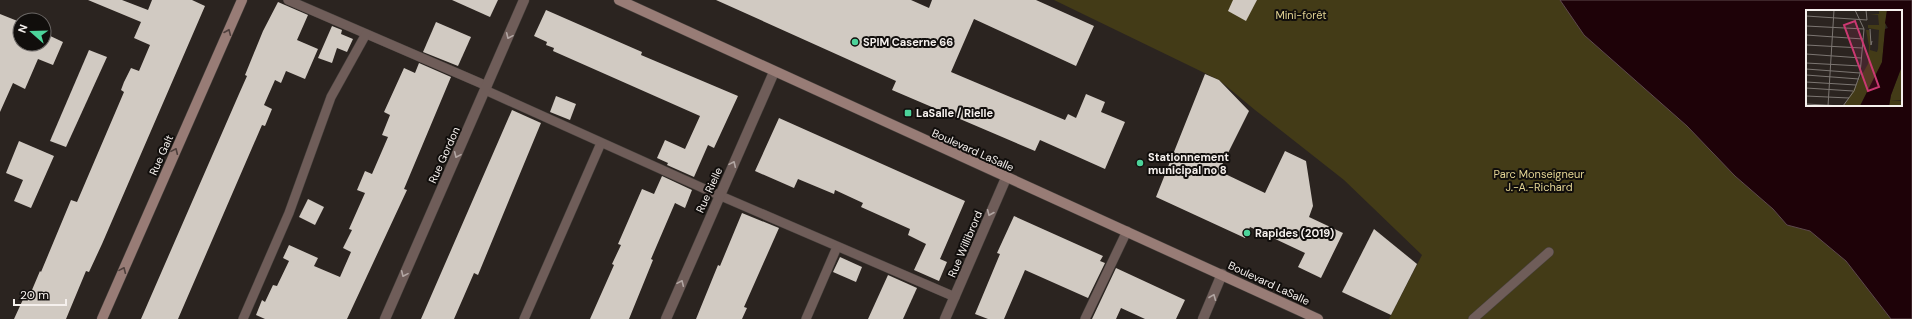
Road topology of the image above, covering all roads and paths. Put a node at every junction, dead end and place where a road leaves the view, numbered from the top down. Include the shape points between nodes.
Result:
1 (242, 0) edge
2 (288, 0) edge
3 (524, 0) edge
4 (620, 0) edge
5 (366, 34) junction
6 (774, 72) junction
7 (486, 88) junction
8 (601, 143) junction
9 (1006, 178) junction
10 (720, 195) junction
11 (1127, 231) junction
12 (837, 247) junction
13 (1549, 252) dead end
14 (1222, 274) junction
15 (955, 297) junction
16 (102, 319) edge
17 (243, 319) edge
18 (385, 319) edge
19 (524, 319) edge
20 (666, 319) edge
21 (806, 319) edge
22 (945, 319) edge
23 (1086, 319) edge
24 (1203, 319) edge
25 (1318, 319) edge
26 (1473, 319) edge

16 -> 1 main road, Rue Galt
2 - 5 lane
3 -> 7 street, Rue Gordon
4 - 6 main road, Boulevard LaSalle
5 - 7 lane
5 - 17 lane via 331,97 289,213
6 - 9 main road, Boulevard LaSalle
10 -> 6 street, Rue Rielle
7 - 8 lane
7 -> 18 street, Rue Gordon
8 - 10 lane
8 - 19 lane
9 - 11 main road, Boulevard LaSalle
9 -> 15 street, Rue Willibrord
10 - 12 lane
20 -> 10 street, Rue Rielle
11 - 14 main road, Boulevard LaSalle
11 - 23 lane
12 - 15 lane
12 - 21 lane
13 - 26 lane
24 -> 14 street
14 - 25 main road, Boulevard LaSalle
15 - 22 street, Rue Willibrord

